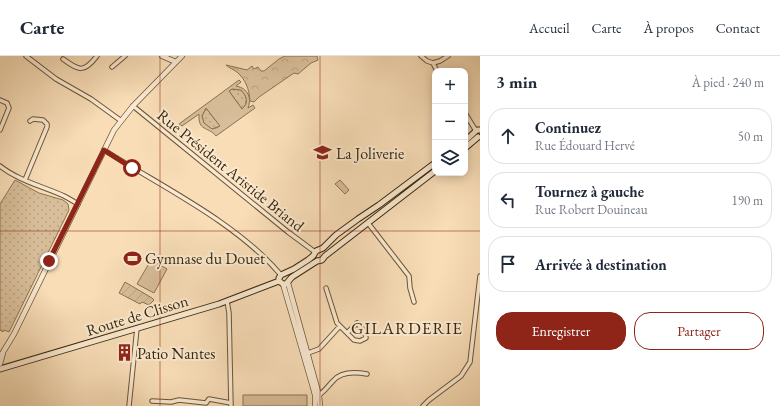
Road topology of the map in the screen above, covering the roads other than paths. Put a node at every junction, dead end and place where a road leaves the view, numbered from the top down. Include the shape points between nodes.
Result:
1 (26, 56) edge
2 (97, 56) edge
3 (125, 56) edge
4 (162, 56) edge
5 (182, 56) edge
6 (421, 56) edge
7 (448, 56) edge
8 (32, 58) edge
9 (63, 59) dead end
10 (433, 63) junction
11 (174, 64) junction
12 (112, 67) dead end
13 (436, 68) edge
14 (0, 100) edge
15 (133, 106) junction
16 (468, 118) edge
17 (120, 120) junction
18 (30, 121) dead end
19 (0, 130) edge
20 (478, 134) edge
21 (467, 140) edge
22 (468, 145) edge
23 (104, 150) junction
24 (0, 166) edge
25 (432, 166) edge
26 (432, 173) edge
27 (25, 180) junction
28 (78, 204) junction
29 (368, 223) junction
30 (316, 252) junction
31 (325, 256) junction
32 (318, 261) junction
33 (283, 274) junction
34 (480, 276) edge
35 (285, 282) junction
36 (480, 284) edge
37 (326, 288) dead end
38 (227, 301) junction
39 (414, 302) dead end
40 (340, 326) junction
41 (137, 328) junction
42 (347, 333) junction
43 (4, 351) junction
44 (308, 353) junction
45 (0, 356) edge
46 (0, 364) edge
47 (0, 369) edge
48 (367, 374) dead end
49 (319, 395) junction
50 (152, 401) dead end
51 (231, 404) edge
52 (129, 406) edge
53 (315, 406) edge
54 (320, 406) edge
55 (423, 406) edge

1 - 8 street
2 - 9 street via 90,66 82,69 75,68
3 - 12 street
4 - 11 street
5 - 11 street
6 - 10 street
7 - 10 street
8 - 17 street via 56,79 91,99
10 - 13 street
11 - 15 street
14 - 19 street via 7,103 9,108
15 - 17 street
15 - 30 street, Rue Président Aristide Briand
16 - 20 street
17 - 23 street
18 - 27 street via 43,120 47,127
20 - 21 main road
20 - 22 main road
23 - 28 street
23 - 33 street via 215,218
24 - 27 street
25 - 30 main road
26 - 29 main road
27 - 28 street
28 - 43 street
29 - 31 main road
29 - 39 street via 409,276
30 - 31 main road via 324,253
30 - 32 main road via 314,259
30 - 33 main road via 308,260
31 - 32 main road, Route de Clisson
32 - 35 main road, Route de Clisson
33 - 35 main road via 279,278
33 - 35 main road via 289,276
34 - 36 street
35 - 38 main road, Route de Clisson
35 - 44 street
35 - 53 street via 315,395
36 - 55 street via 470,362 461,376
37 - 40 street
38 - 41 main road, Route de Clisson
38 - 51 street via 230,313
40 - 42 street
40 - 44 street via 319,349
41 - 47 main road, Route de Clisson
41 - 52 street
42 - 42 street via 354,340 366,338 365,332 357,323
43 - 45 street
43 - 46 street
44 - 49 street
48 - 49 street via 356,372 337,377
49 - 54 street
50 - 51 street via 206,403 209,399

